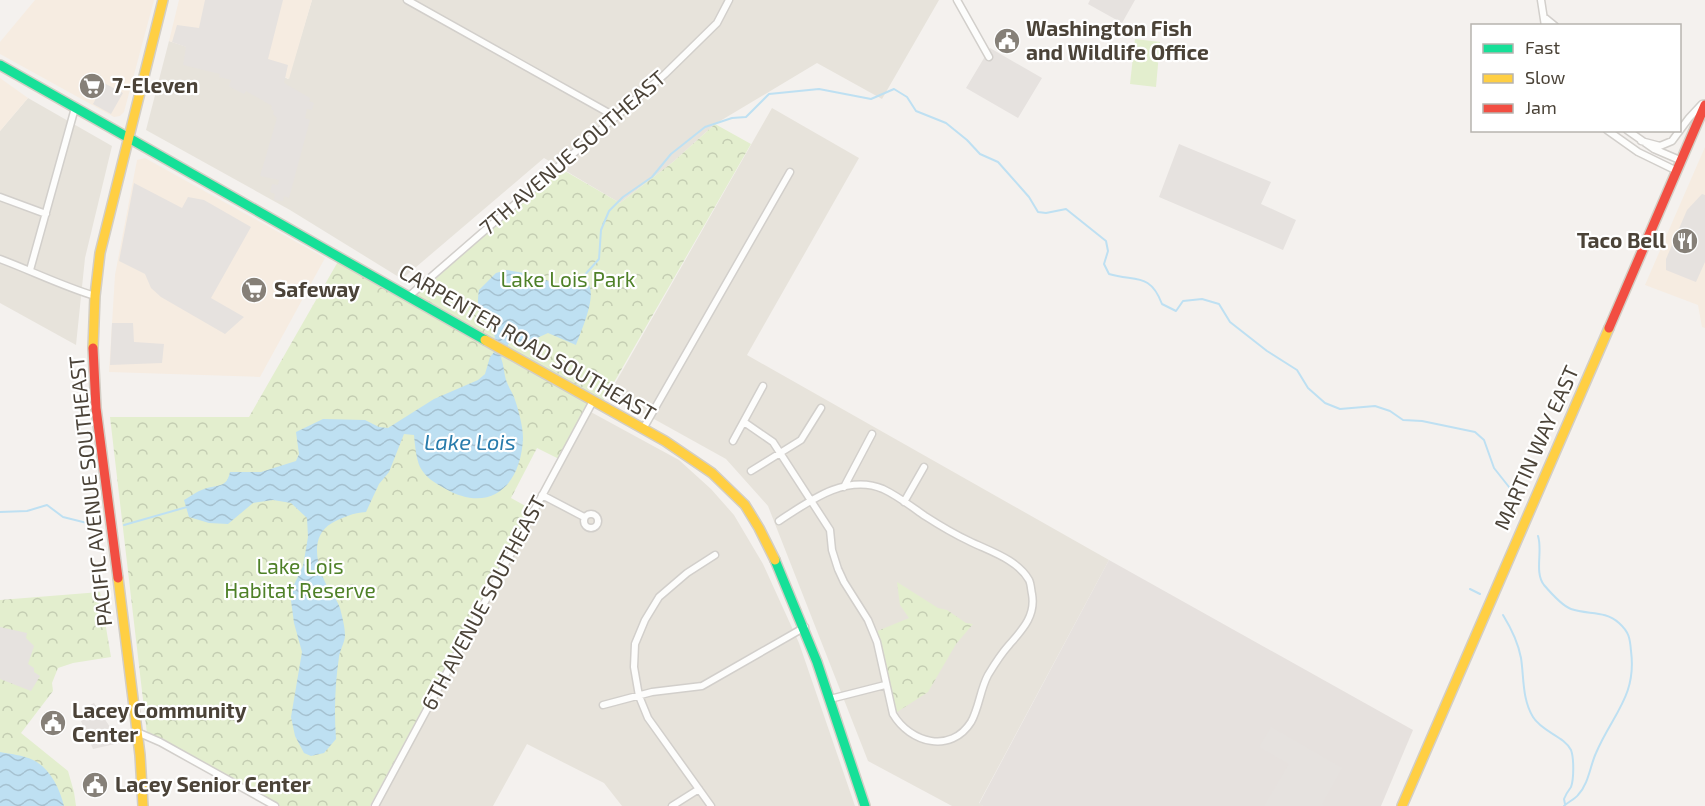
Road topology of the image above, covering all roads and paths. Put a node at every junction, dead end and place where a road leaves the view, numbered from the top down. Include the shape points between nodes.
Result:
1 (164, 0) edge
2 (406, 0) edge
3 (729, 0) edge
4 (957, 0) edge
5 (1541, 0) edge
6 (1544, 17) junction
7 (1545, 24) edge
8 (1553, 24) edge
9 (989, 57) dead end
10 (0, 65) edge
11 (1705, 104) edge
12 (75, 108) junction
13 (616, 117) junction
14 (1681, 129) edge
15 (1610, 132) edge
16 (1630, 132) edge
17 (1679, 132) edge
18 (128, 138) junction
19 (1641, 141) junction
20 (1682, 161) junction
21 (1677, 171) junction
22 (790, 172) dead end
23 (0, 197) edge
24 (46, 214) junction
25 (0, 259) edge
26 (30, 270) junction
27 (95, 297) junction
28 (408, 297) junction
29 (763, 386) dead end
30 (593, 401) junction
31 (821, 408) dead end
32 (744, 422) junction
33 (643, 429) junction
34 (872, 434) dead end
35 (733, 441) dead end
36 (781, 454) junction
37 (924, 467) dead end
38 (751, 471) dead end
39 (844, 487) junction
40 (542, 495) junction
41 (811, 500) junction
42 (904, 502) junction
43 (584, 517) dead end
44 (779, 521) dead end
45 (716, 555) dead end
46 (805, 627) junction
47 (885, 685) junction
48 (639, 696) junction
49 (830, 699) junction
50 (603, 705) dead end
51 (137, 732) junction
52 (699, 789) junction
53 (143, 806) edge
54 (275, 806) edge
55 (375, 806) edge
56 (672, 806) edge
57 (711, 806) edge
58 (865, 806) edge
59 (1402, 806) edge

1 - 18 main road, PACIFIC AVENUE SOUTHEAST
2 - 13 street
3 - 13 street, 7TH AVENUE SOUTHEAST via 717,22
4 - 9 street
5 - 6 street
6 - 7 street
6 - 8 street
10 - 12 main road, CARPENTER ROAD SOUTHEAST
11 - 14 street
11 - 20 main road, MARTIN WAY EAST
12 - 18 main road, CARPENTER ROAD SOUTHEAST
12 - 24 street
13 - 28 street, 7TH AVENUE SOUTHEAST
15 - 21 street via 1638,152
16 - 19 street
17 - 19 street via 1672,141 1660,146
18 - 27 main road, PACIFIC AVENUE SOUTHEAST via 100,253
18 - 28 main road, CARPENTER ROAD SOUTHEAST
19 - 20 street
20 - 21 main road, MARTIN WAY EAST
21 - 59 main road, MARTIN WAY EAST
22 - 33 street
23 - 24 street
24 - 26 street
25 - 26 street
26 - 27 street
27 - 51 main road, PACIFIC AVENUE SOUTHEAST via 96,408
28 - 30 main road, CARPENTER ROAD SOUTHEAST
29 - 32 street
30 - 33 main road, CARPENTER ROAD SOUTHEAST
30 - 40 street, 6TH AVENUE SOUTHEAST
31 - 36 street via 801,440
32 - 35 street
32 - 36 street via 767,436
33 - 46 main road, CARPENTER ROAD SOUTHEAST via 713,473 749,511
34 - 39 street
36 - 38 street
36 - 41 street
37 - 42 street
39 - 41 street
39 - 42 street via 882,489
40 - 43 street
40 - 55 street, 6TH AVENUE SOUTHEAST
41 - 44 street
41 - 47 street via 830,530 832,550 844,582 874,632
42 - 47 street via 1012,563 1029,581 1032,598 1023,631 997,660 970,724 958,734 933,741 914,737 898,723
45 - 48 street via 659,597 645,620 634,644
46 - 48 street via 702,686
46 - 49 main road, CARPENTER ROAD SOUTHEAST
47 - 49 street
48 - 50 street
48 - 52 street via 648,718
49 - 58 main road, CARPENTER ROAD SOUTHEAST
51 - 53 main road, PACIFIC AVENUE SOUTHEAST
51 - 54 street
52 - 56 street
52 - 57 street

